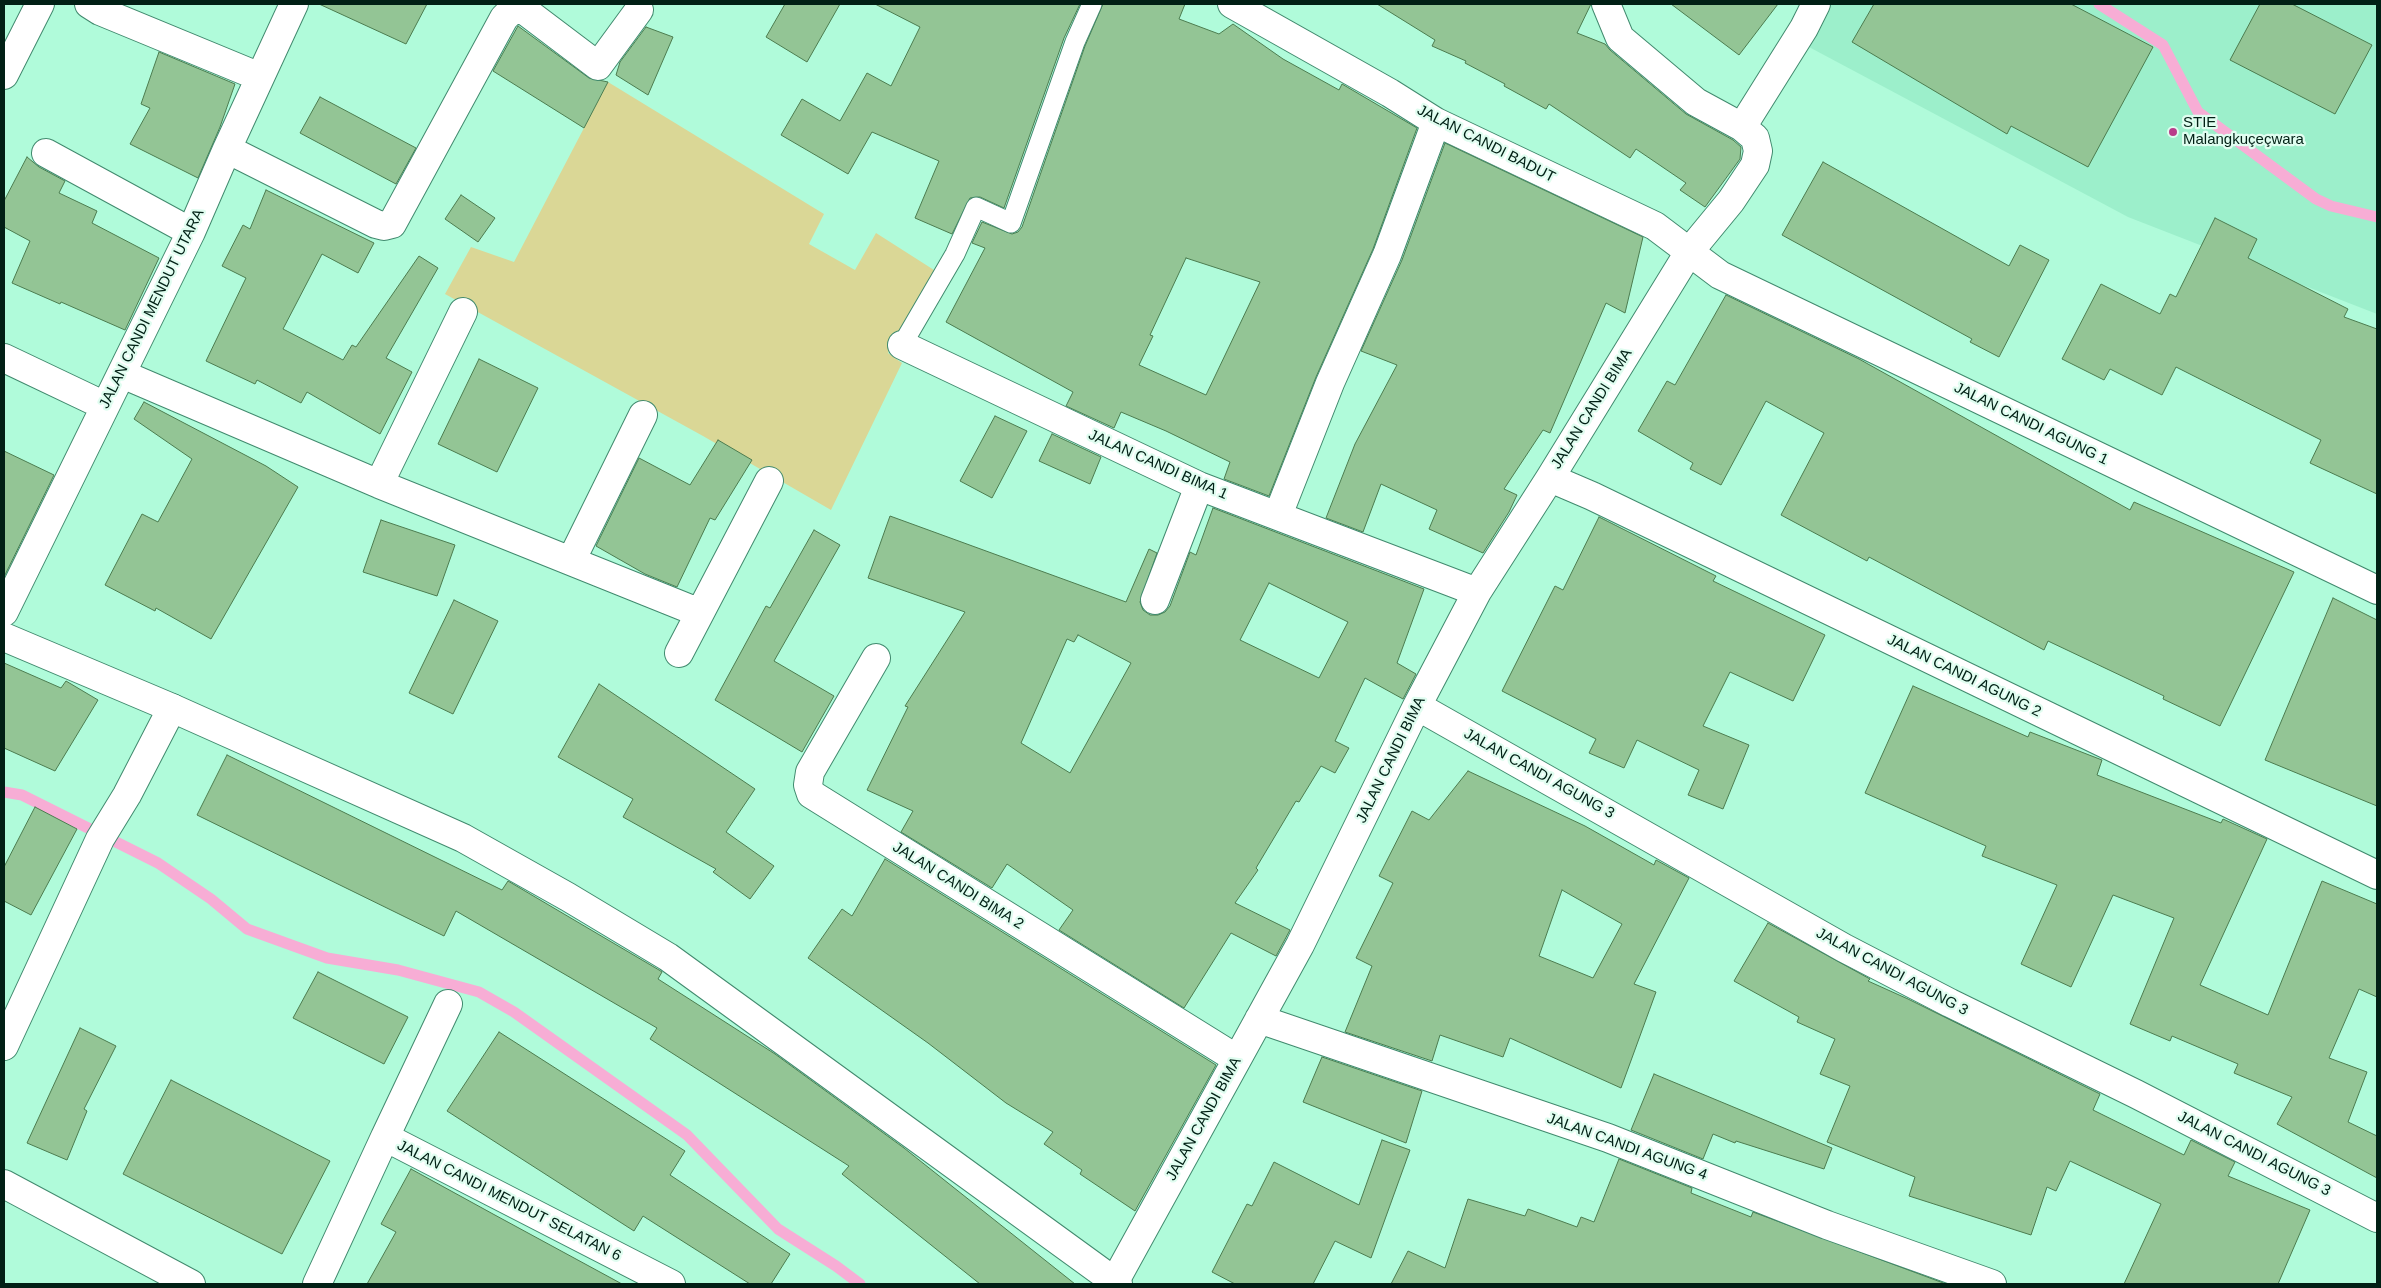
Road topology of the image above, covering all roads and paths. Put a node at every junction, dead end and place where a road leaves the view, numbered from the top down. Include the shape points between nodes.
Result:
1 (40, 4) edge
2 (89, 4) edge
3 (294, 4) edge
4 (1092, 4) edge
5 (1232, 4) edge
6 (1606, 4) edge
7 (1816, 4) edge
8 (641, 7) edge
9 (4, 75) edge
10 (260, 77) junction
11 (1436, 122) junction
12 (1742, 127) junction
13 (227, 149) junction
14 (46, 153) dead end
15 (191, 232) junction
16 (1689, 252) junction
17 (463, 312) dead end
18 (902, 344) joint
19 (4, 358) edge
20 (122, 374) junction
21 (104, 406) junction
22 (643, 414) dead end
23 (1550, 478) junction
24 (769, 481) dead end
25 (379, 484) junction
26 (1198, 486) junction
27 (1278, 516) junction
28 (571, 561) junction
29 (2377, 590) edge
30 (1477, 592) junction
31 (1155, 600) dead end
32 (4, 612) edge
33 (700, 613) junction
34 (4, 638) edge
35 (679, 653) dead end
36 (876, 658) dead end
37 (1417, 706) junction
38 (172, 708) junction
39 (2377, 875) edge
40 (448, 1004) dead end
41 (1259, 1019) junction
42 (4, 1046) edge
43 (1237, 1058) junction
44 (385, 1137) junction
45 (4, 1184) edge
46 (2377, 1218) edge
47 (1949, 1277) edge
48 (1116, 1283) edge
49 (192, 1284) edge
50 (317, 1284) edge
51 (670, 1284) edge
52 (1992, 1284) edge

1 - 9 street
2 - 10 street
3 - 10 street, JALAN CANDI MENDUT UTARA
4 - 18 lane via 1075,42 1012,222 976,207 955,254
5 - 11 street, JALAN CANDI BADUT
6 - 12 street via 1620,38 1696,102
7 - 12 street
8 - 13 street via 598,66 524,10 512,10 504,18 392,224 376,224
10 - 13 street, JALAN CANDI MENDUT UTARA
11 - 16 street, JALAN CANDI BADUT via 1655,226
11 - 27 street via 1388,255 1330,383
12 - 16 street, JALAN CANDI BIMA via 1755,138 1758,151 1755,165 1731,201
13 - 15 street, JALAN CANDI MENDUT UTARA
14 - 15 street
15 - 20 street, JALAN CANDI MENDUT UTARA
16 - 23 street, JALAN CANDI BIMA
16 - 29 street, JALAN CANDI AGUNG 1 via 1720,275
17 - 25 street
18 - 26 street, JALAN CANDI BIMA 1
19 - 21 street
20 - 21 street, JALAN CANDI MENDUT UTARA
20 - 25 street
21 - 32 street, JALAN CANDI MENDUT UTARA
22 - 28 street
23 - 30 street, JALAN CANDI BIMA
23 - 39 street, JALAN CANDI AGUNG 2
24 - 33 street
25 - 28 street
26 - 27 street, JALAN CANDI BIMA 1
26 - 31 street
27 - 30 street, JALAN CANDI BIMA 1
28 - 33 street
30 - 37 street, JALAN CANDI BIMA
33 - 35 street
34 - 38 street
36 - 43 street, JALAN CANDI BIMA 2 via 810,772 808,786 812,794
37 - 41 street, JALAN CANDI BIMA via 1300,945
37 - 46 street, JALAN CANDI AGUNG 3 via 1844,948
38 - 42 street via 100,839
38 - 48 street via 463,838 668,957
40 - 44 street
41 - 43 street, JALAN CANDI BIMA
41 - 47 street, JALAN CANDI AGUNG 4 via 1608,1138 1827,1224
43 - 48 street, JALAN CANDI BIMA
44 - 50 street, JALAN CANDI MENDUT SELATAN 6
44 - 51 street, JALAN CANDI MENDUT SELATAN 6
45 - 49 street
47 - 52 street, JALAN CANDI AGUNG 4

